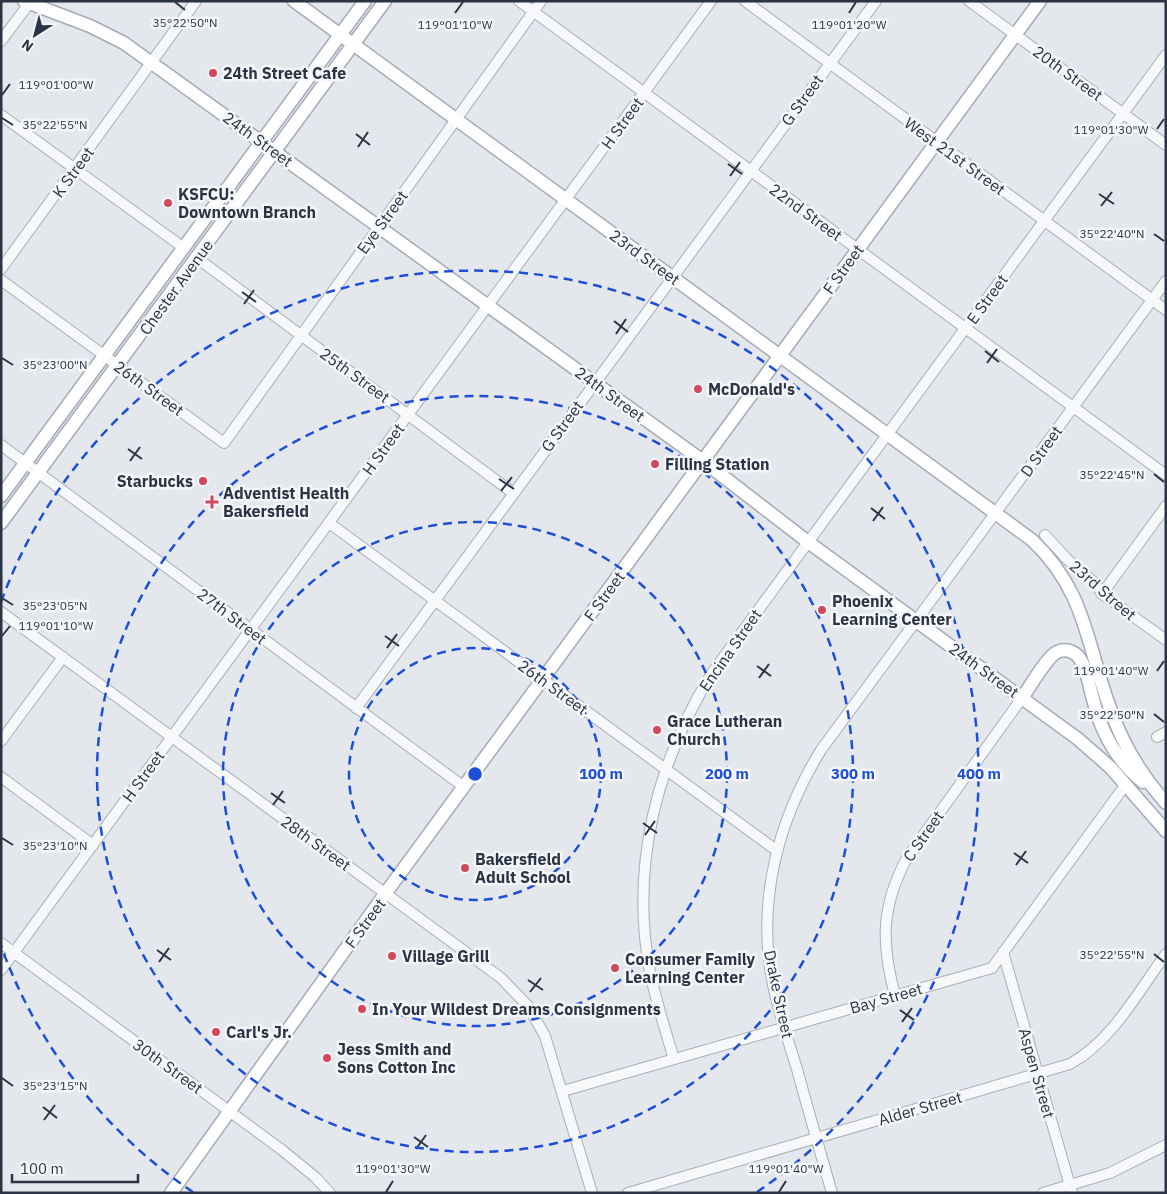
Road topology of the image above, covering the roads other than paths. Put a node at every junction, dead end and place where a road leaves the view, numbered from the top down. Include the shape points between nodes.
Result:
1 (196, 1) edge
2 (294, 1) edge
3 (365, 1) edge
4 (385, 1) edge
5 (519, 1) edge
6 (541, 1) edge
7 (711, 1) edge
8 (744, 1) edge
9 (876, 1) edge
10 (969, 1) edge
11 (1040, 1) edge
12 (28, 2) edge
13 (534, 12) junction
14 (341, 35) junction
15 (1016, 35) junction
16 (1, 41) edge
17 (354, 45) junction
18 (1166, 55) edge
19 (152, 63) junction
20 (829, 63) junction
21 (644, 93) junction
22 (1123, 114) junction
23 (1, 115) edge
24 (455, 119) junction
25 (262, 142) junction
26 (937, 142) junction
27 (1166, 145) edge
28 (275, 151) junction
29 (75, 168) junction
30 (750, 171) junction
31 (566, 199) junction
32 (215, 206) junction
33 (1044, 221) junction
34 (378, 226) junction
35 (184, 248) junction
36 (858, 250) junction
37 (197, 258) junction
38 (1, 269) edge
39 (672, 277) junction
40 (1, 280) edge
41 (1166, 281) edge
42 (1152, 300) junction
43 (488, 306) junction
44 (1166, 310) edge
45 (965, 328) junction
46 (300, 336) junction
47 (105, 356) junction
48 (780, 356) junction
49 (118, 365) junction
50 (594, 383) junction
51 (1073, 407) junction
52 (409, 414) junction
53 (888, 434) junction
54 (224, 443) joint
55 (1, 445) edge
56 (703, 461) junction
57 (26, 463) junction
58 (39, 472) junction
59 (1166, 475) edge
60 (514, 493) junction
61 (1, 496) edge
62 (1166, 506) edge
63 (996, 513) junction
64 (1, 523) edge
65 (329, 523) junction
66 (1045, 535) dead end
67 (808, 542) junction
68 (1102, 594) junction
69 (434, 600) junction
70 (1, 612) edge
71 (916, 620) junction
72 (250, 630) junction
73 (1166, 640) edge
74 (63, 657) junction
75 (543, 679) junction
76 (1022, 698) junction
77 (356, 708) junction
78 (172, 737) junction
79 (1, 741) edge
80 (665, 768) junction
81 (1, 777) edge
82 (1126, 784) junction
83 (464, 787) junction
84 (1162, 799) edge
85 (1166, 831) edge
86 (93, 845) junction
87 (776, 850) junction
88 (385, 894) junction
89 (1, 944) edge
90 (1003, 952) junction
91 (14, 953) junction
92 (1166, 954) edge
93 (1, 970) edge
94 (895, 996) junction
95 (784, 1028) junction
96 (674, 1059) junction
97 (1038, 1074) junction
98 (563, 1092) junction
99 (230, 1111) junction
100 (816, 1138) junction
101 (1166, 1144) edge
102 (1071, 1189) edge
103 (170, 1193) edge
104 (330, 1193) edge
105 (592, 1193) edge
106 (628, 1193) edge
107 (832, 1193) edge
108 (1044, 1193) edge

1 - 19 street, K Street
2 - 14 main road, 23rd Street
3 - 14 main road, Chester Avenue
4 - 17 main road, Chester Avenue
5 - 13 street, 22nd Street
6 - 13 street, Eye Street
7 - 21 street, H Street
8 - 20 street, West 21st Street
9 - 20 street, G Street
10 - 15 street, 20th Street
11 - 15 main road, F Street
12 - 16 street
12 - 19 main road, 24th Street via 106,33
13 - 21 street, 22nd Street
13 - 24 street, Eye Street
14 - 17 main road, 23rd Street
14 - 25 main road, Chester Avenue
15 - 22 street, 20th Street
15 - 26 main road, F Street
17 - 24 main road, 23rd Street
17 - 28 main road, Chester Avenue
18 - 22 street, E Street
19 - 25 main road, 24th Street
19 - 29 street, K Street
20 - 26 street, West 21st Street
20 - 30 street, G Street
21 - 30 street, 22nd Street
21 - 31 street, H Street
22 - 27 street, 20th Street
22 - 33 street, E Street
23 - 29 street
24 - 31 main road, 23rd Street
24 - 34 street, Eye Street
25 - 28 main road, 24th Street
25 - 32 main road, Chester Avenue
26 - 33 street, West 21st Street
26 - 36 main road, F Street
28 - 34 main road, 24th Street
28 - 37 main road, Chester Avenue
29 - 35 street
29 - 38 street, K Street
30 - 36 street, 22nd Street
30 - 39 street, G Street
31 - 39 main road, 23rd Street
31 - 43 street, H Street
32 - 35 main road, Chester Avenue
32 - 37 main road via 216,217
33 - 42 street, West 21st Street
33 - 45 street, E Street
34 - 43 main road, 24th Street
34 - 46 street, Eye Street
35 - 47 main road, Chester Avenue
36 - 45 street, 22nd Street
36 - 48 main road, F Street
37 - 46 street, 25th Street
37 - 49 main road, Chester Avenue
39 - 48 main road, 23rd Street
39 - 50 street, G Street
40 - 47 street, 26th Street
41 - 42 street, D Street
42 - 44 street, West 21st Street
42 - 51 street, D Street
43 - 50 main road, 24th Street
43 - 52 street, H Street
45 - 51 street, 22nd Street
45 - 53 street, E Street
46 - 52 street, 25th Street
46 - 54 street, Eye Street
47 - 49 street, 26th Street
47 - 57 main road, Chester Avenue
48 - 53 main road, 23rd Street
48 - 56 main road, F Street
49 - 54 street, 26th Street
49 - 58 main road, Chester Avenue
50 - 56 main road, 24th Street
50 - 60 street, G Street
51 - 59 street, 22nd Street
51 - 63 street, D Street
52 - 60 street, 25th Street
52 - 65 street, H Street
53 - 63 main road, 23rd Street
53 - 67 street, E Street
55 - 57 street, 27th Street
56 - 67 main road, 24th Street
56 - 75 main road, F Street
57 - 58 street, 27th Street
57 - 61 main road, Chester Avenue
58 - 64 main road, Chester Avenue
58 - 72 street, 27th Street
60 - 69 street, G Street
62 - 68 street
63 - 71 street, D Street
63 - 84 main road via 1040,548 1062,573 1070,587 1116,724 1138,767
65 - 69 street, 26th Street
65 - 72 street, H Street
66 - 68 street, 23rd Street via 1096,584
67 - 71 main road, 24th Street
67 - 80 street, Encina Street via 707,681 684,721
68 - 73 street, 23rd Street
69 - 75 street, 26th Street
69 - 77 street, G Street
70 - 74 street, 28th Street
71 - 76 main road, 24th Street
71 - 87 street, Drake Street via 807,773
72 - 77 street, 27th Street
72 - 78 street, H Street
74 - 78 street, 28th Street
74 - 79 street
75 - 80 street, 26th Street
75 - 83 main road, F Street
76 - 82 main road, 24th Street via 1098,755
76 - 84 main road via 1054,654 1063,650 1072,652 1082,661 1097,714 1119,758
76 - 94 street, C Street via 899,874 887,908 884,939
77 - 83 street, 27th Street
78 - 86 street, H Street
78 - 88 street, 28th Street
80 - 87 street, 26th Street
80 - 96 street, Encina Street via 649,829 643,912 649,967
81 - 86 street
82 - 85 main road, 24th Street
82 - 90 street, Bay Street
83 - 88 main road, F Street
86 - 91 street, H Street
87 - 95 street, Drake Street via 769,897 768,941 773,984
88 - 98 street, 28th Street via 516,992 537,1019 545,1036
88 - 99 main road, F Street
89 - 91 street, 30th Street
90 - 94 street, Bay Street via 992,968
90 - 97 street, Aspen Street
91 - 93 street, H Street
91 - 99 street, 30th Street
92 - 97 street, Alder Street via 1096,1047 1070,1064
94 - 95 street, Bay Street
95 - 96 street, Bay Street
95 - 100 street, Drake Street
96 - 98 street, Bay Street
97 - 100 street, Alder Street
97 - 102 street, Aspen Street
98 - 105 street, 28th Street
99 - 103 main road, F Street
99 - 104 street, 30th Street via 307,1170
100 - 106 street, Alder Street
100 - 107 street, Drake Street
101 - 102 street
102 - 108 street

